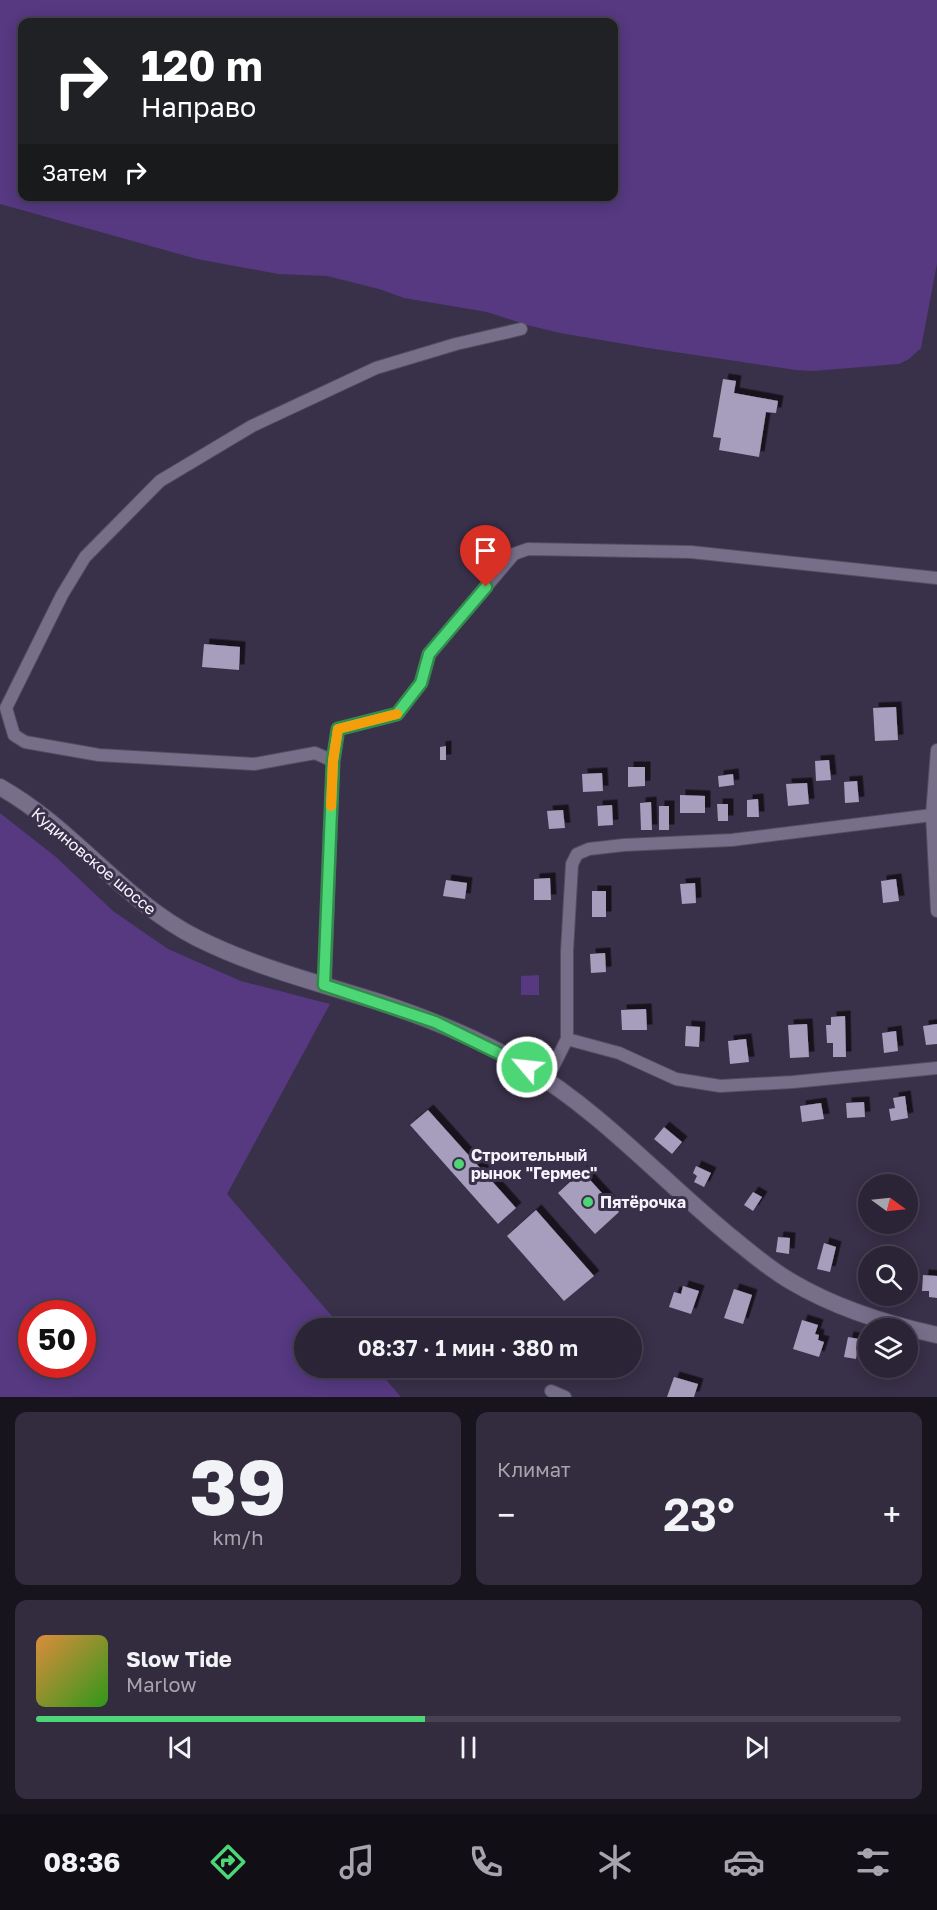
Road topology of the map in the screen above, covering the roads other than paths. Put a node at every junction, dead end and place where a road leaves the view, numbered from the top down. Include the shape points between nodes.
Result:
1 (520, 329) dead end
2 (937, 578) edge
3 (937, 750) edge
4 (333, 761) junction
5 (937, 763) edge
6 (0, 787) edge
7 (932, 815) junction
8 (937, 911) edge
9 (324, 985) junction
10 (567, 1039) junction
11 (937, 1068) edge
12 (546, 1081) junction
13 (937, 1335) edge
14 (551, 1391) dead end
15 (566, 1397) edge

1 - 4 street via 376,368 252,426 160,482 85,557 6,708 14,735 25,742 99,755 254,764 315,753
2 - 4 street via 691,552 528,549 514,554 429,654 421,683 397,714 338,729
3 - 5 street
4 - 9 street
5 - 7 street
6 - 9 main road, Кудиновское шоссе via 69,837 167,921 244,959
7 - 8 street
7 - 10 street via 732,840 624,845 577,854 571,875
9 - 12 main road, Кудиновское шоссе via 435,1022 527,1067
10 - 11 street via 619,1053 676,1079 720,1086
10 - 12 street
12 - 13 main road, Кудиновское шоссе via 610,1130 765,1265 827,1300
14 - 15 street

